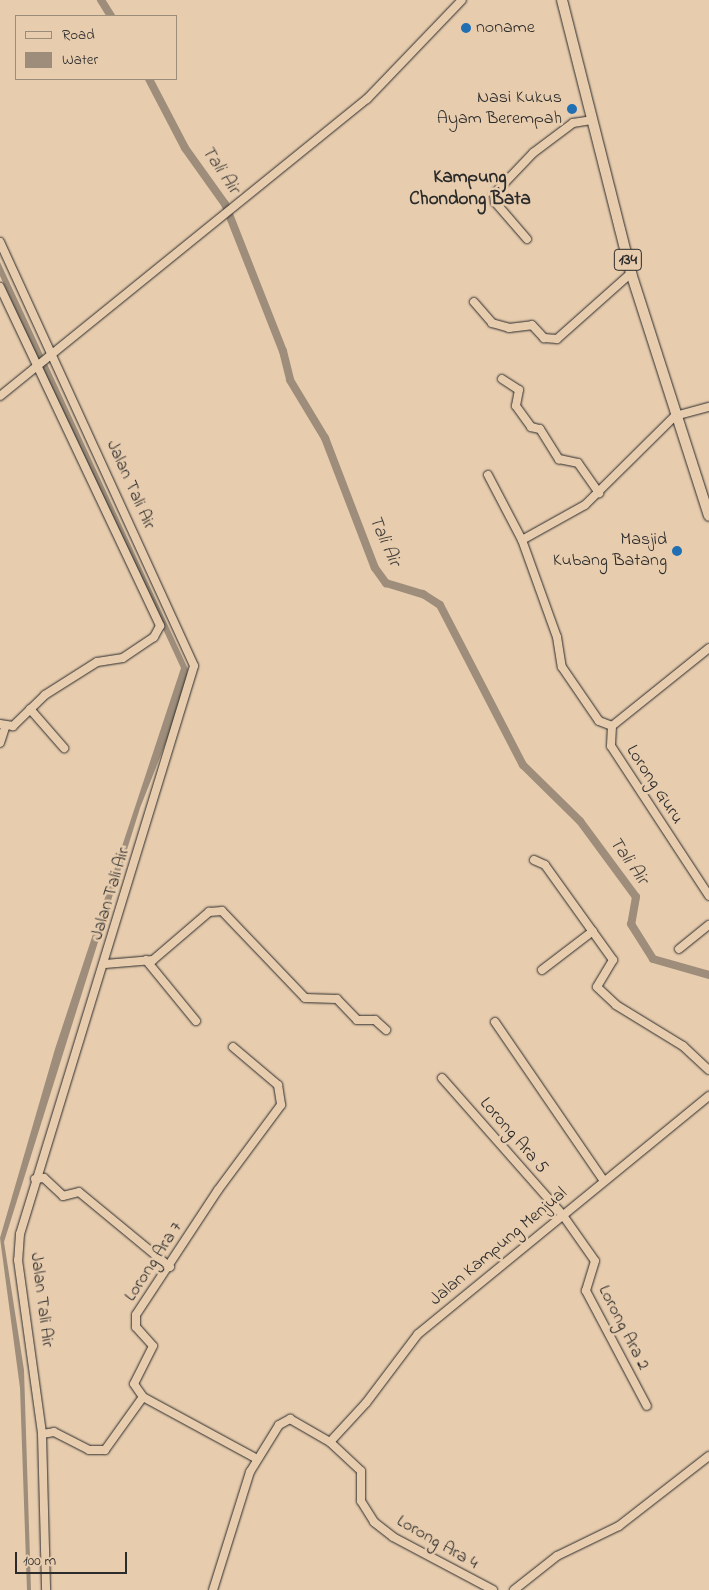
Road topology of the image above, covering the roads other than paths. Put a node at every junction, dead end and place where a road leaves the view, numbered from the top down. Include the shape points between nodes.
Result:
1 (462, 0) edge
2 (562, 0) edge
3 (592, 120) junction
4 (527, 239) dead end
5 (0, 242) edge
6 (632, 273) junction
7 (0, 286) edge
8 (474, 302) dead end
9 (53, 356) junction
10 (38, 368) junction
11 (502, 379) dead end
12 (0, 396) edge
13 (709, 407) edge
14 (675, 416) junction
15 (488, 475) dead end
16 (599, 493) junction
17 (708, 512) edge
18 (522, 540) junction
19 (709, 648) edge
20 (30, 709) junction
21 (3, 726) edge
22 (612, 726) junction
23 (0, 743) edge
24 (64, 748) dead end
25 (534, 860) dead end
26 (709, 896) edge
27 (709, 926) edge
28 (592, 931) junction
29 (679, 949) dead end
30 (146, 960) junction
31 (104, 964) junction
32 (542, 970) dead end
33 (196, 1021) dead end
34 (495, 1022) dead end
35 (386, 1030) dead end
36 (233, 1047) dead end
37 (709, 1070) edge
38 (442, 1078) dead end
39 (709, 1096) edge
40 (35, 1179) junction
41 (603, 1180) junction
42 (562, 1214) junction
43 (170, 1267) junction
44 (144, 1397) junction
45 (647, 1406) dead end
46 (42, 1434) junction
47 (330, 1442) junction
48 (709, 1456) edge
49 (257, 1459) junction
50 (46, 1590) edge
51 (213, 1590) edge
52 (494, 1590) edge
53 (514, 1590) edge

1 - 9 street via 387,82
2 - 3 main road, 134
3 - 4 street via 573,123 532,154 494,194 495,202
3 - 6 main road, 134
5 - 9 street, Jalan Tali Air
6 - 8 street via 557,339 544,338 532,324 509,328 494,323
6 - 14 main road, 134
7 - 10 street
9 - 10 street
9 - 31 street, Jalan Tali Air via 194,666
10 - 12 street
10 - 20 street via 160,626 154,637 123,658 97,662
11 - 16 street via 519,390 516,406 531,427 540,430 561,460 578,463
13 - 14 street
14 - 16 street
14 - 17 main road, 134
15 - 18 street
16 - 18 street via 574,512
18 - 22 street via 557,637 562,667 599,721
19 - 22 street
20 - 21 street
20 - 24 street
21 - 23 street
22 - 26 street, Lorong Guru via 611,746
25 - 28 street via 545,865
27 - 29 street
28 - 32 street
28 - 37 street via 613,960 611,969 597,983 600,991 684,1046
30 - 31 street
30 - 33 street
30 - 35 street via 159,956 209,912 222,911 305,998 336,999 357,1020 375,1020
31 - 40 street, Jalan Tali Air
34 - 41 street
36 - 43 street, Lorong Ara 7 via 275,1081 281,1105 218,1190
38 - 42 street, Lorong Ara 5
39 - 41 street, Jalan Kampung Menjual
40 - 43 street via 44,1178 64,1196 79,1192
40 - 46 street, Jalan Tali Air via 18,1260
41 - 42 street, Jalan Kampung Menjual
42 - 45 street, Lorong Ara 2 via 595,1261 586,1291
42 - 47 street, Jalan Kampung Menjual via 418,1334 366,1403
43 - 44 street, Lorong Ara 7 via 134,1320 153,1346 134,1384
44 - 46 street via 105,1450 89,1450 54,1432
44 - 49 street
46 - 50 street, Jalan Tali Air
47 - 49 street, Lorong Ara 4 via 297,1422 284,1420
47 - 52 street, Lorong Ara 4 via 361,1471 361,1500 374,1522 393,1537
48 - 53 street via 619,1526 557,1556
49 - 51 street, Lorong Ara 4

